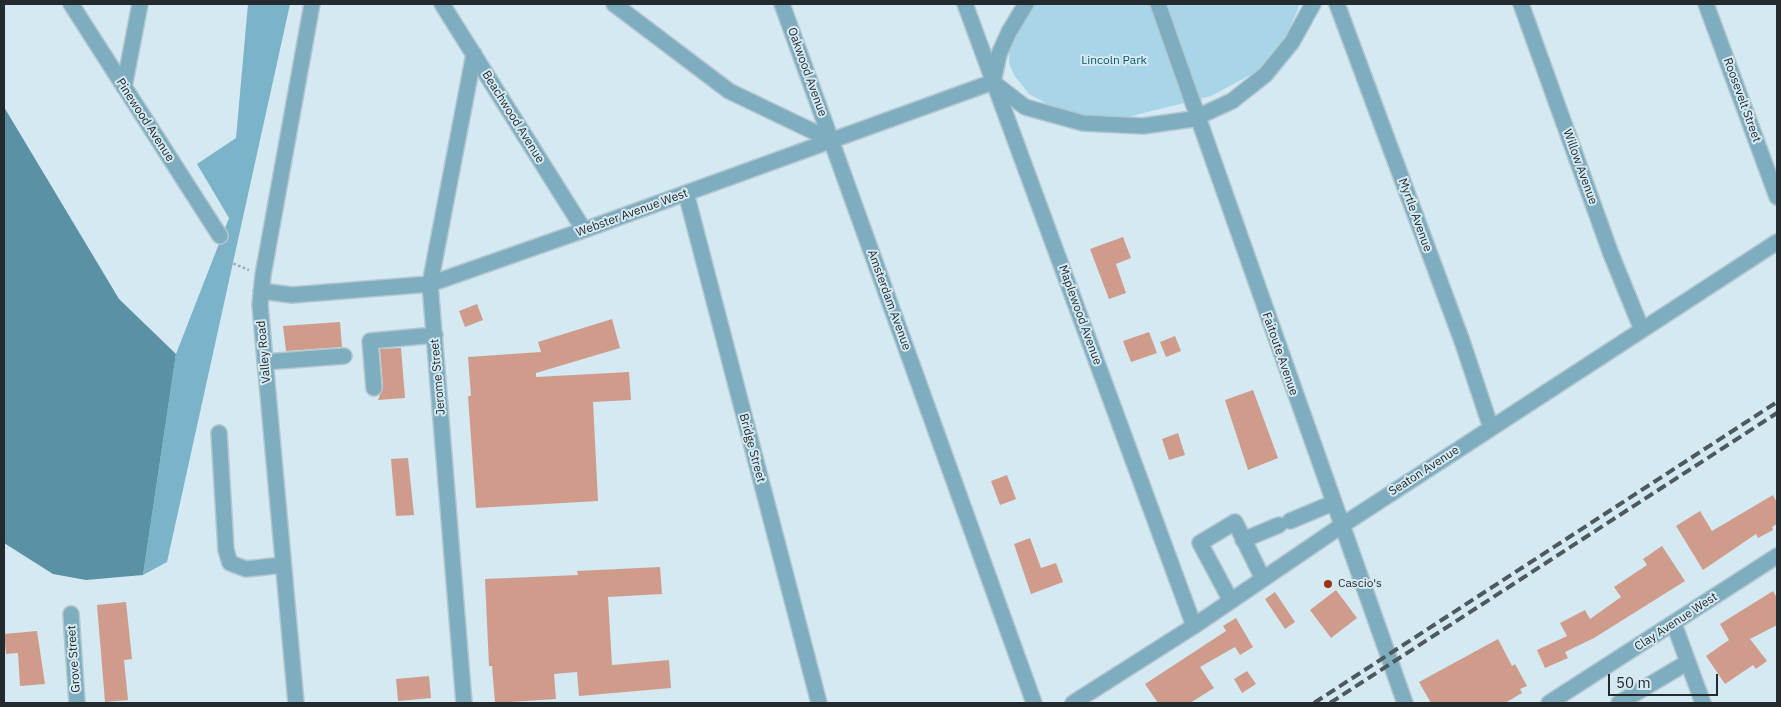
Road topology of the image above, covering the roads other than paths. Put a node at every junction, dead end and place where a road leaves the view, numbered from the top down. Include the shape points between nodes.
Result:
1 (72, 4) edge
2 (140, 4) edge
3 (312, 4) edge
4 (442, 4) edge
5 (614, 4) edge
6 (782, 4) edge
7 (965, 4) edge
8 (1026, 4) edge
9 (1158, 4) edge
10 (1313, 4) edge
11 (1337, 4) edge
12 (1521, 4) edge
13 (1706, 4) edge
14 (474, 54) junction
15 (993, 82) junction
16 (124, 88) junction
17 (1198, 118) junction
18 (831, 140) junction
19 (686, 193) junction
20 (1777, 197) edge
21 (584, 230) junction
22 (220, 236) road end
23 (1777, 242) edge
24 (430, 284) junction
25 (261, 291) junction
26 (1642, 330) junction
27 (434, 336) junction
28 (344, 356) dead end
29 (265, 362) junction
30 (374, 388) dead end
31 (1491, 428) junction
32 (220, 433) dead end
33 (1333, 503) junction
34 (1341, 526) junction
35 (1244, 540) junction
36 (1777, 556) edge
37 (283, 565) junction
38 (1263, 579) junction
39 (1231, 601) junction
40 (71, 614) dead end
41 (1674, 624) junction
42 (1194, 626) junction
43 (1688, 662) junction
44 (77, 703) edge
45 (296, 703) edge
46 (464, 703) edge
47 (819, 703) edge
48 (1034, 703) edge
49 (1073, 703) edge
50 (1405, 703) edge
51 (1548, 703) edge
52 (1619, 703) edge
53 (1703, 703) edge

1 - 16 street, Pinewood Avenue
2 - 16 street
3 - 25 street, Valley Road
4 - 14 street, Beachwood Avenue
5 - 18 street via 729,91
6 - 18 street, Oakwood Avenue
7 - 15 street, Maplewood Avenue
8 - 15 street via 1009,32
9 - 17 street, Faitoute Avenue
10 - 17 street via 1292,42 1265,74 1232,101
11 - 31 street, Myrtle Avenue
12 - 26 street, Willow Avenue via 1611,254
13 - 20 street, Roosevelt Street
14 - 21 street, Beachwood Avenue
14 - 24 street, Jerome Street
15 - 17 street via 1025,107 1083,123 1143,126
15 - 18 street, Webster Avenue West
15 - 42 street, Maplewood Avenue
16 - 22 street, Pinewood Avenue
17 - 33 street, Faitoute Avenue
18 - 19 street, Webster Avenue West
18 - 48 street, Amsterdam Avenue
19 - 21 street, Webster Avenue West
19 - 47 street, Bridge Street
21 - 24 street, Webster Avenue West
23 - 26 street, Seaton Avenue
24 - 25 street, Webster Avenue West via 292,295
24 - 27 street, Jerome Street
25 - 29 street, Valley Road
26 - 31 street, Seaton Avenue
27 - 30 street via 370,341
27 - 46 street, Jerome Street
28 - 29 street
29 - 37 street, Valley Road
31 - 34 street, Seaton Avenue
32 - 37 street via 226,550 230,563 246,569
33 - 34 street, Faitoute Avenue
33 - 35 street
34 - 38 street, Seaton Avenue
34 - 50 street, Faitoute Avenue
35 - 38 street
35 - 39 street via 1235,522 1200,543
36 - 41 street, Clay Avenue West
37 - 45 street, Valley Road
38 - 39 street, Seaton Avenue
39 - 42 street, Seaton Avenue
40 - 44 street, Grove Street
41 - 43 street
41 - 51 street, Clay Avenue West
42 - 49 street, Seaton Avenue
43 - 52 street
43 - 53 street

